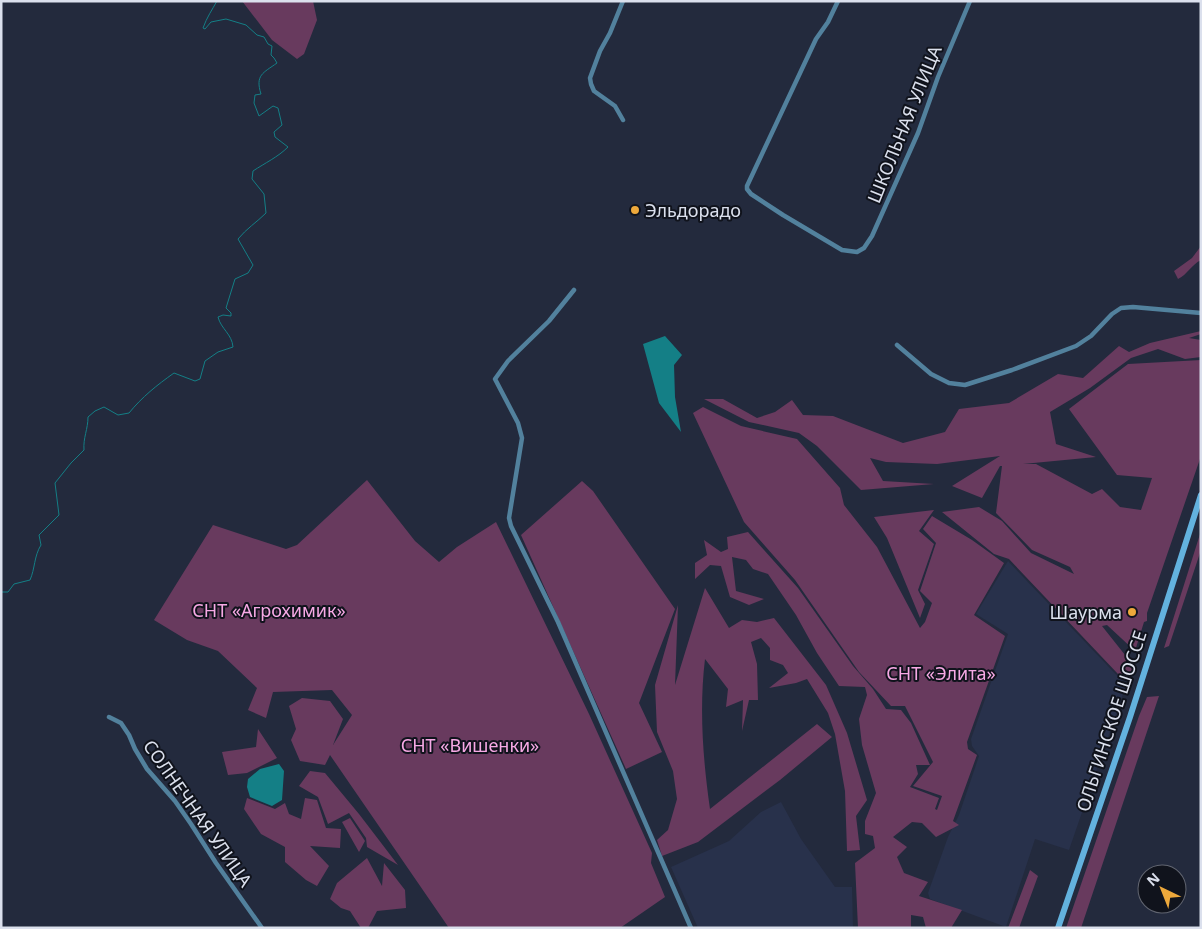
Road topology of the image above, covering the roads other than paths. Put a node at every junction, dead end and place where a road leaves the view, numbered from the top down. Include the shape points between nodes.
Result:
1 (624, 1) edge
2 (838, 1) edge
3 (970, 1) edge
4 (623, 120) dead end
5 (574, 290) dead end
6 (1201, 313) edge
7 (897, 345) dead end
8 (1201, 495) edge
9 (109, 717) dead end
10 (262, 928) edge
11 (691, 928) edge
12 (1058, 928) edge

1 - 4 street via 590,78 594,91 615,106
2 - 3 street, ШКОЛЬНАЯ УЛИЦА via 816,39 747,190 842,250 857,252 872,236 918,133
5 - 11 street via 549,321 508,361 495,380 518,423 522,438 509,518 558,622
6 - 7 street via 1121,308 1083,342 960,385 931,374
8 - 12 main road, ОЛЬГИНСКОЕ ШОССЕ
9 - 10 street, СОЛНЕЧНАЯ УЛИЦА via 121,723 130,735 147,769 175,801

